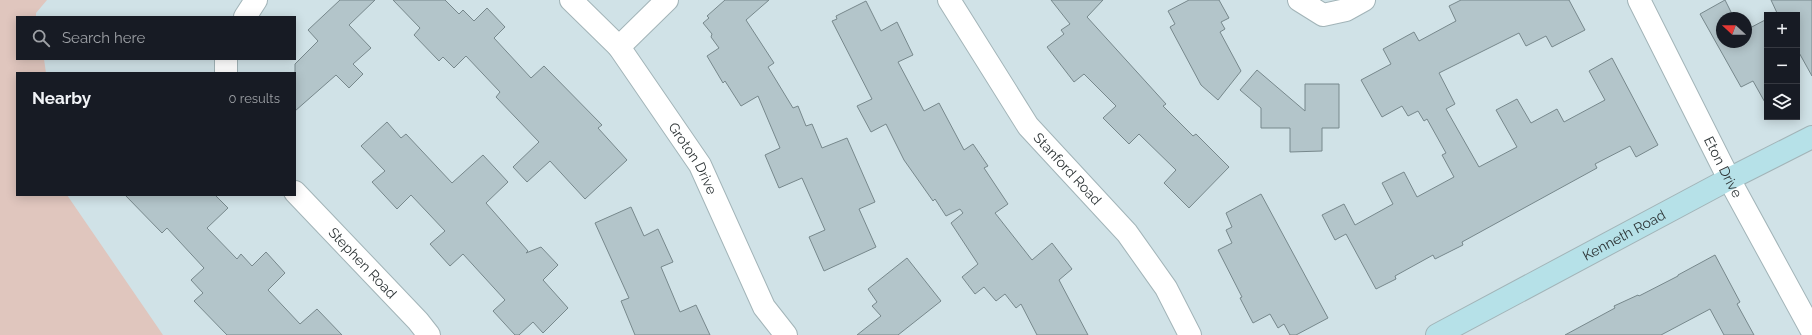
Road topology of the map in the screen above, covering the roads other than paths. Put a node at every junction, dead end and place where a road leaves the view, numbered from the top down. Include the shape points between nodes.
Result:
1 (256, 0) edge
2 (571, 0) edge
3 (667, 0) edge
4 (949, 0) edge
5 (1299, 0) edge
6 (1364, 0) edge
7 (1639, 0) edge
8 (246, 16) edge
9 (619, 47) junction
10 (226, 60) edge
11 (226, 72) edge
12 (1812, 137) edge
13 (1729, 179) junction
14 (296, 193) edge
15 (1812, 331) edge
16 (429, 335) edge
17 (786, 335) edge
18 (1190, 335) edge
19 (1437, 335) edge

1 - 8 street
2 - 9 street, Groton Drive
3 - 9 street
4 - 18 street, Stanford Road via 1028,126 1127,233 1166,288
5 - 6 street via 1323,15 1346,10
7 - 13 street, Eton Drive
9 - 17 street, Groton Drive via 700,165 764,307
10 - 11 street
12 - 13 street, Kenneth Road
13 - 15 street, Eton Drive
13 - 19 street, Kenneth Road
14 - 16 street, Stephen Road

